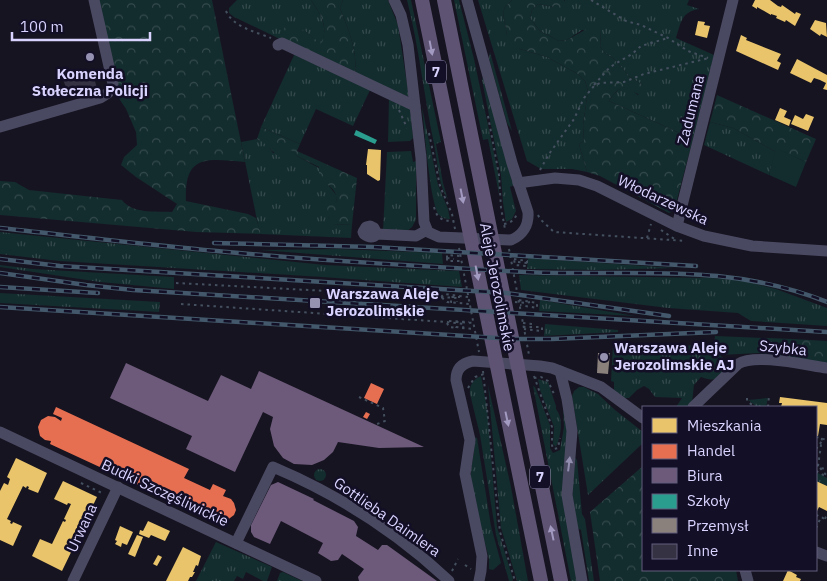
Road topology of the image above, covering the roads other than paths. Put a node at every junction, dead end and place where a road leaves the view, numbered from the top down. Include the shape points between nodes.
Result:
1 (94, 0) edge
2 (394, 0) edge
3 (422, 0) edge
4 (444, 0) edge
5 (466, 0) edge
6 (733, 8) edge
7 (280, 44) road end
8 (414, 106) junction
9 (0, 127) edge
10 (518, 183) junction
11 (676, 226) junction
12 (427, 230) junction
13 (377, 234) dead end
14 (827, 251) edge
15 (827, 368) edge
16 (560, 371) junction
17 (694, 406) edge
18 (642, 417) edge
19 (0, 432) edge
20 (118, 487) junction
21 (236, 543) junction
22 (450, 577) edge
23 (73, 581) edge
24 (316, 581) edge
25 (479, 581) edge
26 (541, 581) edge
27 (561, 581) edge
28 (582, 581) edge

1 - 9 street via 113,84 108,93
2 - 8 street via 404,28
3 -> 26 main road, Aleje Jerozolimskie / 7 via 458,226 488,372
27 -> 4 main road, Aleje Jerozolimskie / 7
5 - 10 street
6 - 11 street, Zadumana via 713,58
7 - 8 street
8 - 12 street
10 - 11 street, Włodarzewska via 555,178 587,182
10 - 12 street via 528,220 514,239 441,237
11 - 14 street, Włodarzewska via 742,245
12 - 13 street via 416,236
15 - 17 street, Szybka via 763,359 745,360
16 - 18 street via 601,386
16 - 25 street via 540,366 473,361 461,365 456,373 470,440 465,474 482,556
28 -> 16 street via 568,495 572,431
19 - 20 street, Budki Szczęśliwickie
20 - 21 street, Budki Szczęśliwickie
20 - 23 street, Urwana
21 - 22 street, Gottlieba Daimlera via 273,466 361,513
21 - 24 street, Budki Szczęśliwickie

